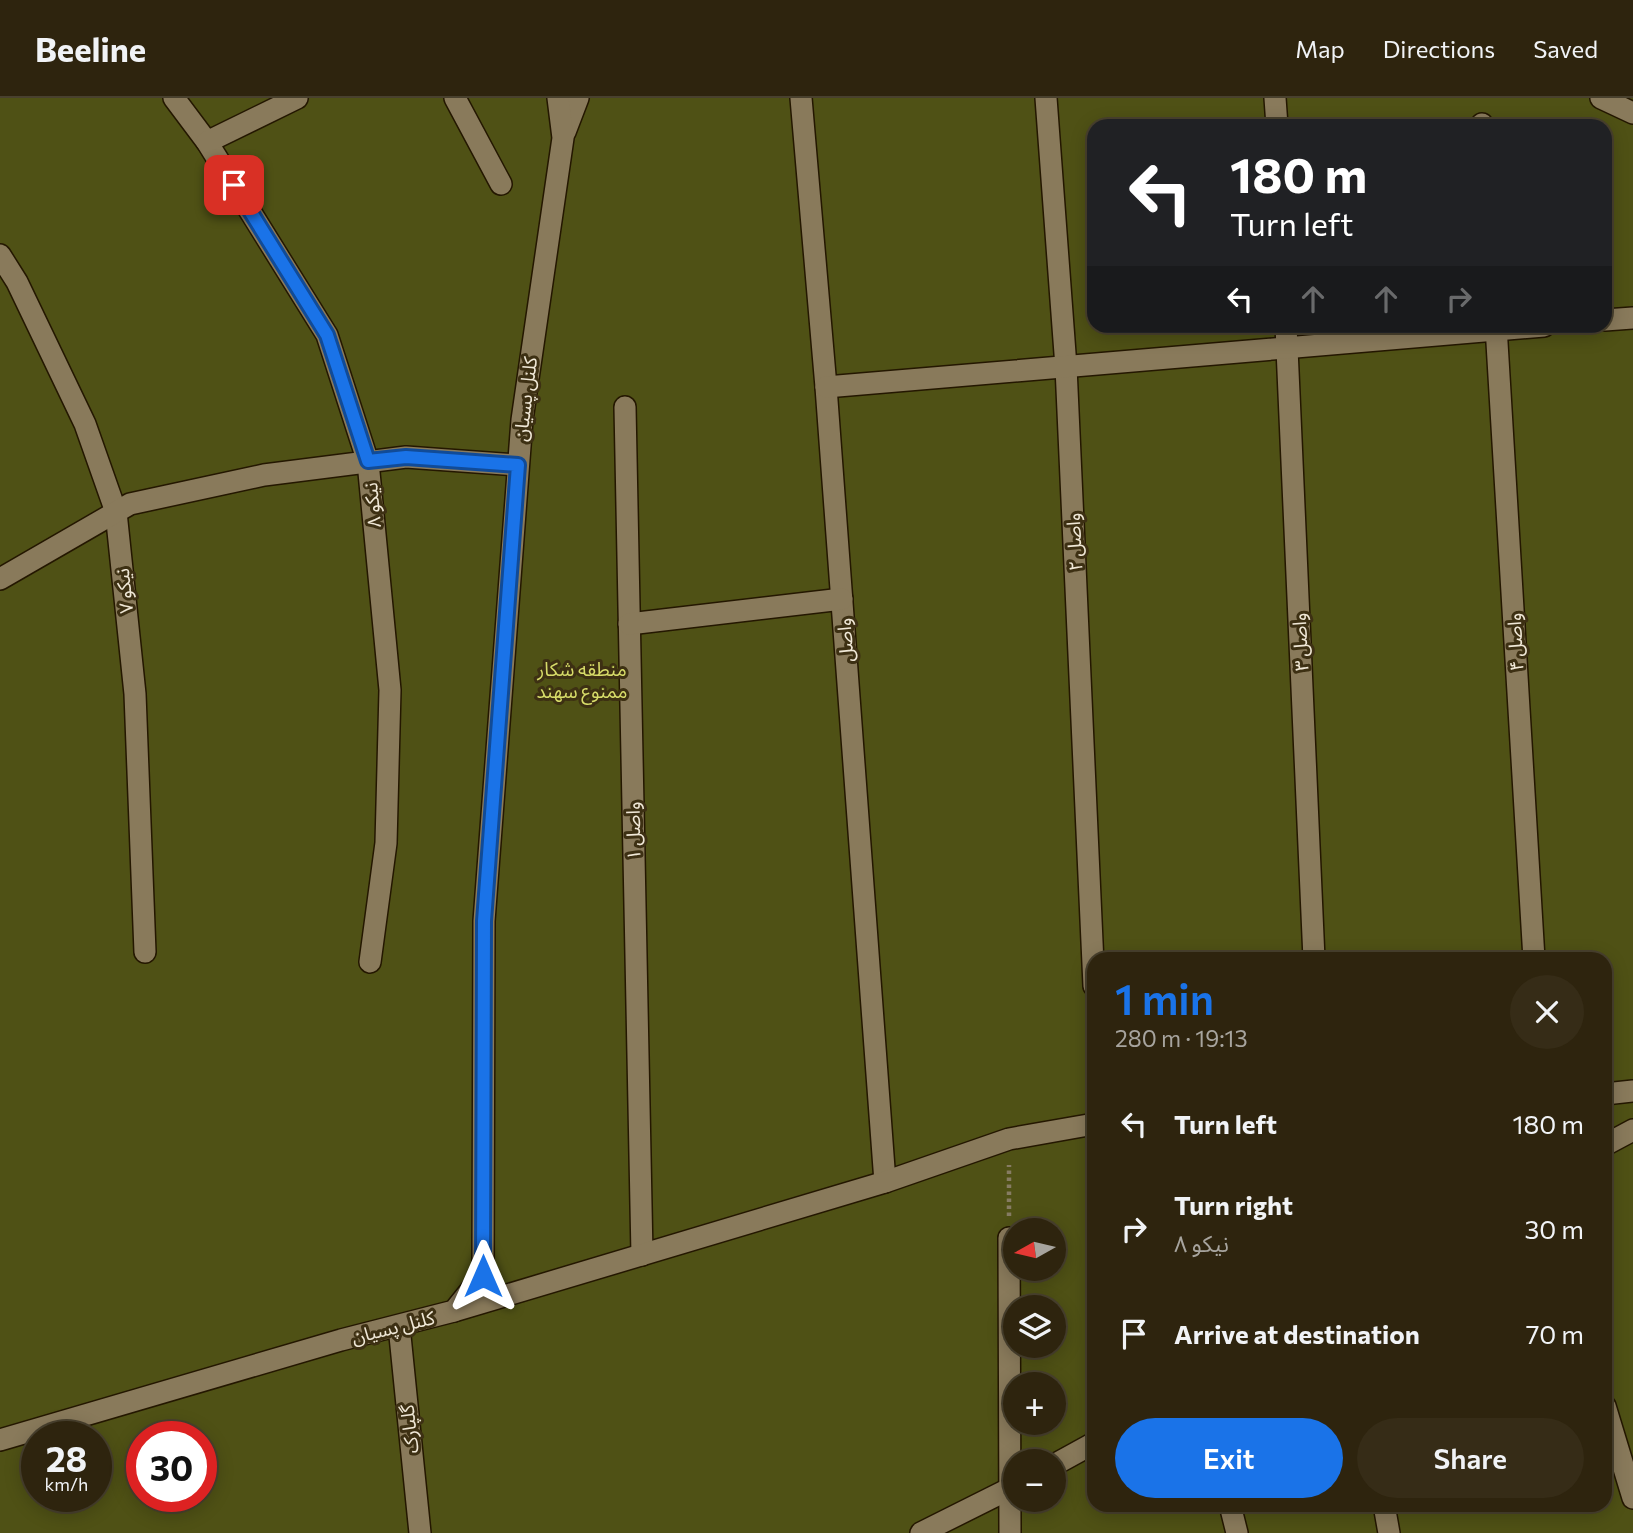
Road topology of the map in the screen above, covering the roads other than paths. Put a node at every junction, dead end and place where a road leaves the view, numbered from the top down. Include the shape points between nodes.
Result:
1 (174, 98) edge
2 (297, 98) edge
3 (455, 98) edge
4 (558, 98) edge
5 (578, 98) edge
6 (801, 98) edge
7 (1046, 98) edge
8 (1275, 98) edge
9 (1601, 98) edge
10 (1633, 113) edge
11 (1276, 119) edge
12 (562, 138) junction
13 (207, 142) junction
14 (501, 184) dead end
15 (0, 255) edge
16 (1633, 318) edge
17 (1612, 320) edge
18 (1286, 333) edge
19 (1444, 333) edge
20 (1496, 333) edge
21 (1287, 348) junction
22 (1066, 367) junction
23 (826, 387) junction
24 (625, 407) dead end
25 (368, 461) junction
26 (518, 465) junction
27 (116, 512) junction
28 (0, 579) edge
29 (842, 599) junction
30 (629, 624) junction
31 (145, 952) dead end
32 (1092, 952) edge
33 (1314, 952) edge
34 (1534, 952) edge
35 (370, 961) dead end
36 (1633, 1091) edge
37 (1612, 1093) edge
38 (1087, 1126) edge
39 (1633, 1130) edge
40 (1612, 1140) edge
41 (885, 1182) junction
42 (642, 1255) junction
43 (1010, 1281) edge
44 (454, 1311) junction
45 (399, 1326) junction
46 (1612, 1429) edge
47 (0, 1440) edge
48 (1087, 1447) edge
49 (1012, 1449) edge
50 (1066, 1458) edge
51 (1003, 1492) edge
52 (1633, 1498) edge
53 (1011, 1512) edge
54 (1232, 1512) edge
55 (1385, 1512) edge
56 (420, 1533) edge
57 (921, 1533) edge
58 (1010, 1533) edge
59 (1237, 1533) edge
60 (1389, 1533) edge

1 - 13 street, نیکو ۸
2 - 13 street
3 - 14 street
4 - 12 street, کلنل پسیان
5 - 12 street
6 - 23 street, واصل
7 - 22 street, واصل ۲
8 - 11 street
9 - 10 street
12 - 26 street, کلنل پسیان
13 - 25 street, نیکو ۸ via 327,335
15 - 27 street, نیکو ۷ via 85,424
16 - 17 street
18 - 21 street, واصل ۳
19 - 21 street
20 - 34 street, واصل ۴
21 - 22 street
21 - 33 street, واصل ۳
22 - 23 street
22 - 32 street, واصل ۲
23 - 29 street, واصل
24 - 30 street, واصل ۱
25 - 26 street via 406,457
25 - 27 street via 264,475 130,504
25 - 35 street, نیکو ۸ via 390,690 386,843
26 - 44 street, کلنل پسیان via 484,921 483,1276
27 - 28 street
27 - 31 street, نیکو ۷ via 135,694
29 - 30 street
29 - 41 street, واصل
30 - 42 street, واصل ۱
36 - 37 street
38 - 41 street via 1009,1139
39 - 40 street
41 - 42 street
42 - 44 street
43 - 49 street
44 - 45 street, کلنل پسیان
45 - 47 street, کلنل پسیان
45 - 56 street, گلپارک
46 - 52 street
48 - 50 street
51 - 57 street
53 - 58 street
54 - 59 street
55 - 60 street

